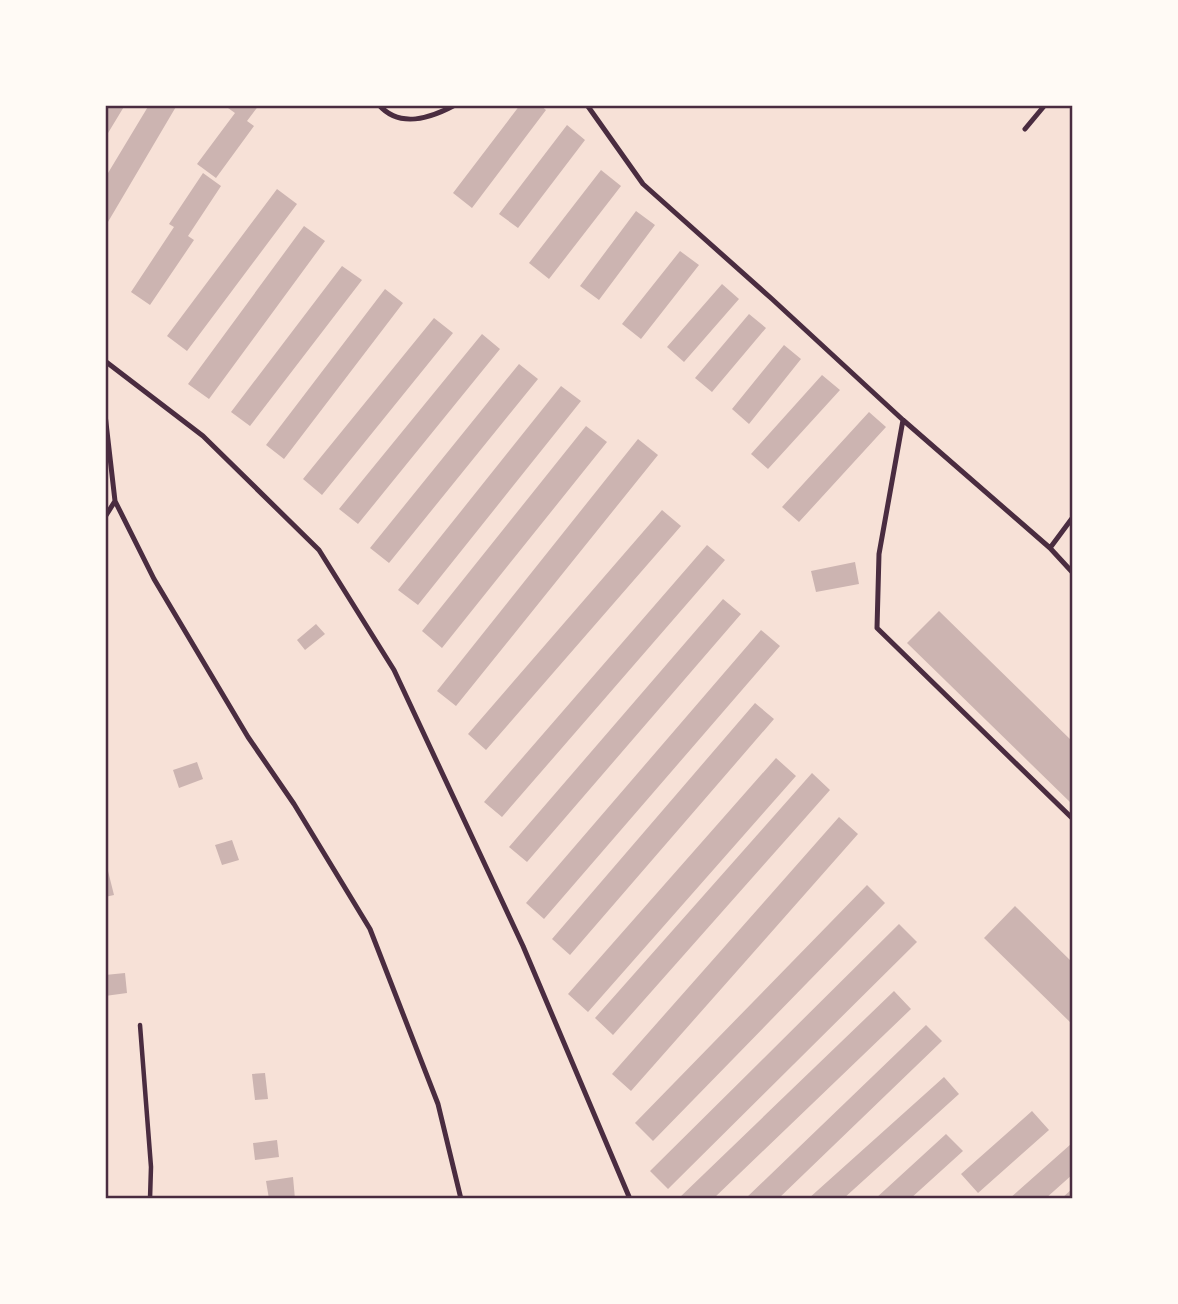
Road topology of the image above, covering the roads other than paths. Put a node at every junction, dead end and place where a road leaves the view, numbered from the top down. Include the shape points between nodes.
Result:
1 (379, 105) edge
2 (455, 105) edge
3 (587, 105) edge
4 (1045, 105) edge
5 (1025, 129) dead end
6 (105, 361) edge
7 (105, 414) edge
8 (903, 420) junction
9 (116, 501) junction
10 (105, 517) edge
11 (1073, 517) edge
12 (1050, 548) junction
13 (1073, 572) edge
14 (1073, 819) edge
15 (461, 1199) edge
16 (630, 1199) edge

1 - 2 lane via 407,121
3 - 8 lane via 643,184
4 - 5 lane
6 - 16 lane via 203,436 319,550 387,658 523,946
7 - 9 lane
8 - 12 lane
8 - 14 lane via 879,554 877,628
9 - 10 lane
9 - 15 lane via 154,579 370,929 438,1104
11 - 12 lane
12 - 13 lane

